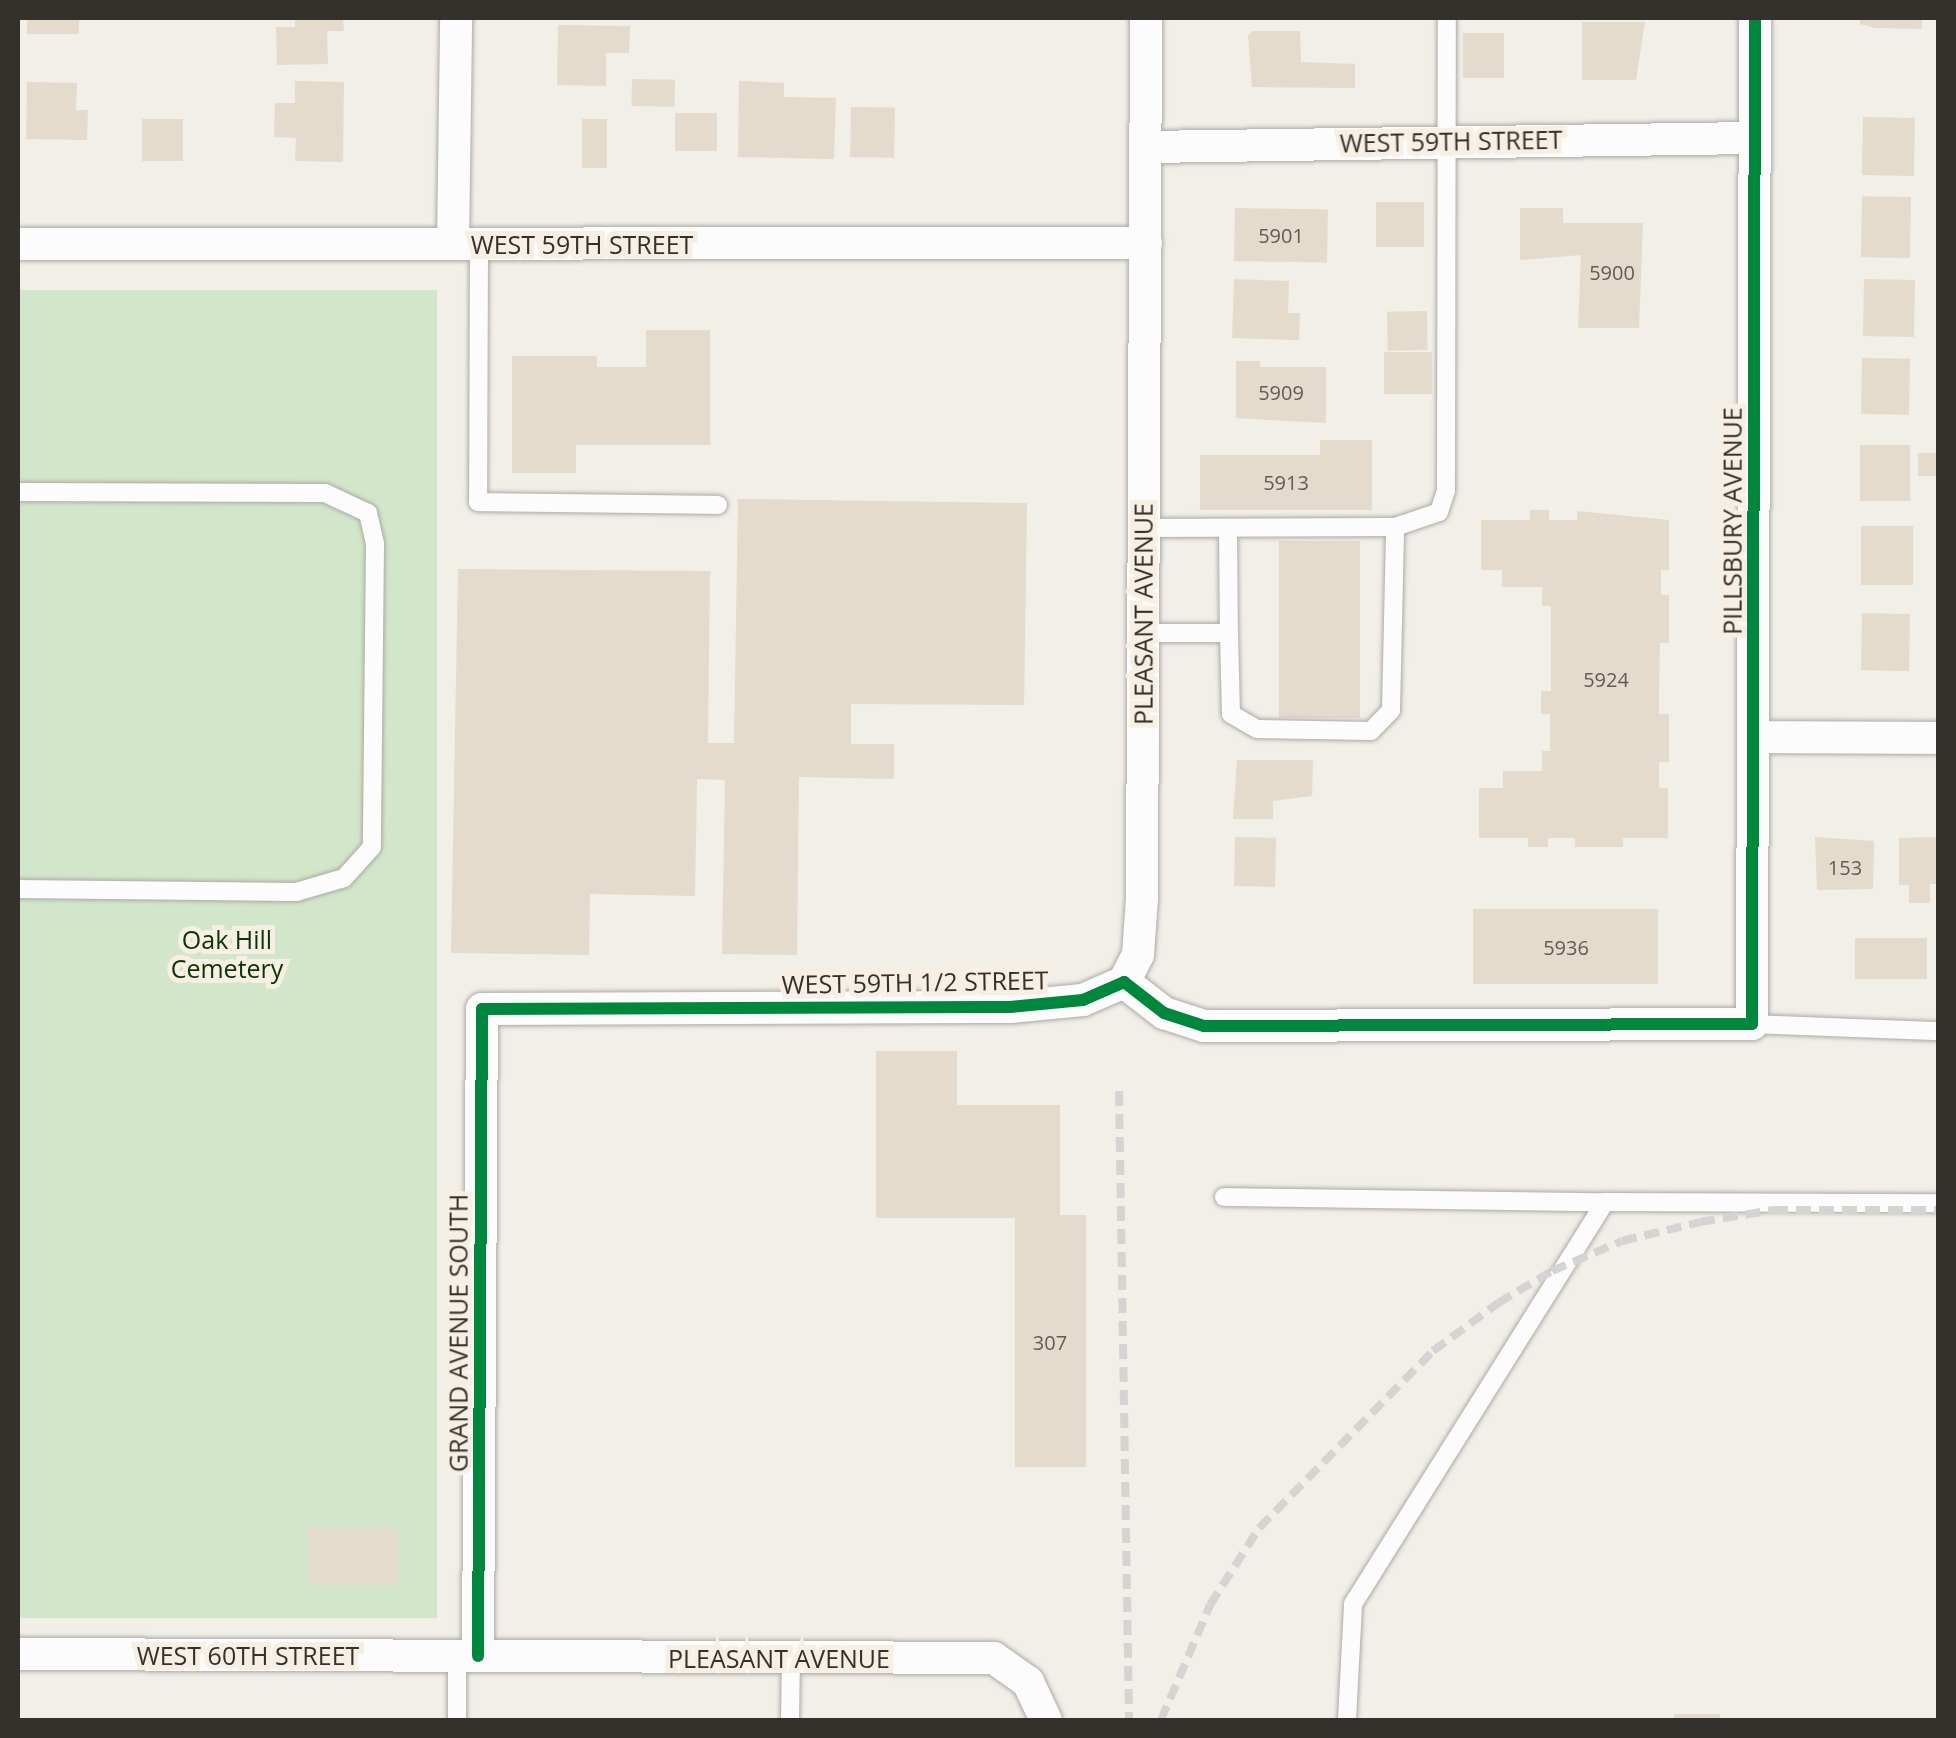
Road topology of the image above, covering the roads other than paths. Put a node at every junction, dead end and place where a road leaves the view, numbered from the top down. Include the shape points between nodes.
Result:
1 (456, 18) edge
2 (1146, 18) edge
3 (1447, 18) edge
4 (1755, 18) edge
5 (1755, 138) junction
6 (1447, 141) junction
7 (1146, 147) junction
8 (1146, 243) junction
9 (18, 244) edge
10 (466, 244) junction
11 (18, 492) edge
12 (718, 506) dead end
13 (1395, 527) junction
14 (1144, 528) junction
15 (1228, 528) junction
16 (1142, 633) junction
17 (1230, 633) junction
18 (1754, 738) junction
19 (1938, 738) edge
20 (18, 889) edge
21 (1124, 982) junction
22 (482, 1010) joint
23 (1752, 1024) junction
24 (1938, 1031) edge
25 (1224, 1198) dead end
26 (1605, 1202) junction
27 (1938, 1203) edge
28 (18, 1654) edge
29 (468, 1656) junction
30 (791, 1658) junction
31 (457, 1720) edge
32 (790, 1720) edge
33 (1046, 1720) edge
34 (1347, 1720) edge

1 - 10 street
2 - 7 street
3 - 6 lane
4 - 5 street, PILLSBURY AVENUE
5 - 6 street, WEST 59TH STREET
5 - 18 street, PILLSBURY AVENUE
6 - 7 street, WEST 59TH STREET
6 - 13 lane via 1446,490 1439,512
7 - 8 street, PLEASANT AVENUE
8 - 10 street, WEST 59TH STREET
8 - 14 street, PLEASANT AVENUE
9 - 10 street, WEST 59TH STREET
10 - 12 lane via 478,502
11 - 20 lane via 324,492 368,513 374,563 372,847 344,878 296,892
13 - 15 lane
13 - 17 lane via 1390,710 1371,732 1257,729 1232,714
14 - 15 lane
14 - 16 street, PLEASANT AVENUE
15 - 17 lane
16 - 17 lane
16 - 21 street, PLEASANT AVENUE via 1142,898 1138,954
18 - 19 street
18 - 23 street, PILLSBURY AVENUE
21 - 22 street, WEST 59TH 1/2 STREET via 1083,1000 1010,1007
21 - 23 street via 1164,1014 1204,1026
22 - 29 street, GRAND AVENUE SOUTH
23 - 24 lane
25 - 26 lane
26 - 27 lane
26 - 34 lane via 1353,1604
28 - 29 street, WEST 60TH STREET
29 - 30 street, PLEASANT AVENUE
29 - 31 lane
30 - 32 lane
30 - 33 street, PLEASANT AVENUE via 994,1658 1028,1682

